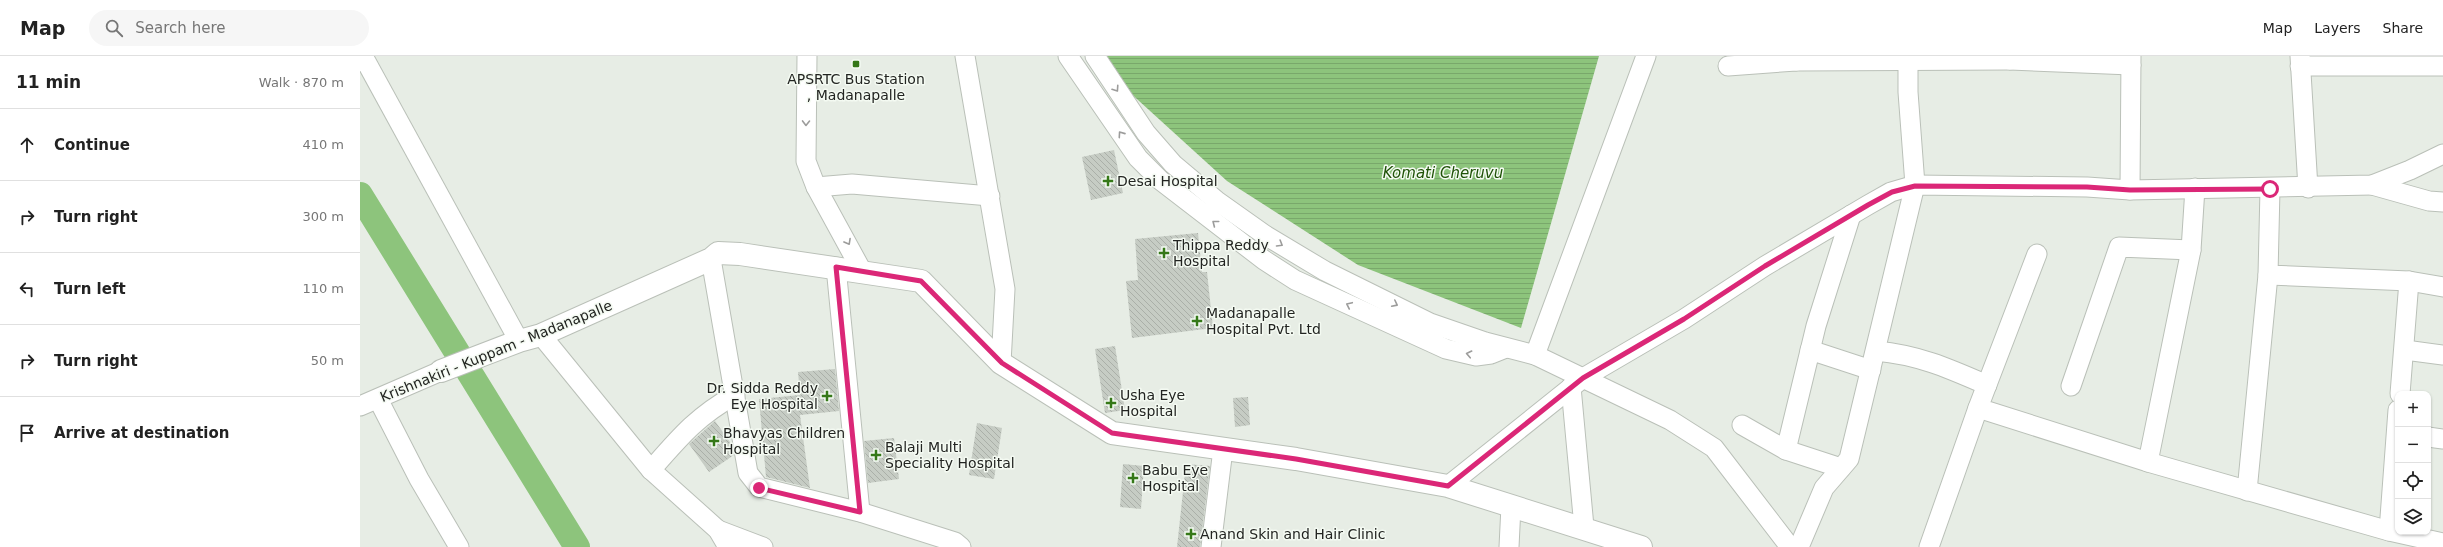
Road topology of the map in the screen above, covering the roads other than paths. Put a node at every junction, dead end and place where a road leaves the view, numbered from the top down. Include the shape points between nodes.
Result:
1 (363, 56) edge
2 (807, 56) edge
3 (965, 56) edge
4 (1068, 56) edge
5 (1095, 56) edge
6 (1646, 56) edge
7 (1908, 57) edge
8 (1796, 58) edge
9 (2010, 58) edge
10 (2131, 61) edge
11 (2300, 61) edge
12 (1728, 66) dead end
13 (2443, 66) edge
14 (2443, 154) edge
15 (2372, 185) junction
16 (1915, 186) junction
17 (816, 187) junction
18 (2195, 188) junction
19 (2308, 188) junction
20 (2270, 189) junction
21 (2130, 190) junction
22 (990, 196) junction
23 (2443, 202) edge
24 (1851, 215) junction
25 (2191, 250) junction
26 (2037, 254) dead end
27 (711, 259) junction
28 (836, 267) junction
29 (863, 273) junction
30 (2268, 274) junction
31 (2409, 281) junction
32 (2443, 287) edge
33 (541, 336) junction
34 (517, 342) junction
35 (1506, 348) junction
36 (1810, 350) junction
37 (2405, 350) junction
38 (1876, 351) junction
39 (1535, 355) junction
40 (2443, 355) edge
41 (1002, 363) junction
42 (1871, 370) junction
43 (441, 371) joint
44 (1577, 382) junction
45 (1987, 385) junction
46 (2071, 386) dead end
47 (2400, 391) edge
48 (735, 395) junction
49 (378, 399) junction
50 (360, 406) edge
51 (1978, 408) junction
52 (1742, 425) dead end
53 (2431, 437) edge
54 (2443, 439) edge
55 (1224, 449) junction
56 (1786, 450) junction
57 (2148, 462) junction
58 (2399, 463) edge
59 (1841, 468) junction
60 (651, 470) junction
61 (1448, 486) junction
62 (2247, 491) junction
63 (1511, 506) junction
64 (860, 512) junction
65 (1584, 527) junction
66 (718, 530) junction
67 (2403, 537) edge
68 (915, 538) edge
69 (2443, 543) edge
70 (1636, 546) edge
71 (458, 547) edge
72 (728, 547) edge
73 (763, 547) edge
74 (961, 547) edge
75 (1211, 547) edge
76 (1509, 547) edge
77 (1790, 547) edge
78 (1800, 547) edge
79 (1929, 547) edge

1 - 34 street
2 -> 17 street via 806,161
3 - 22 street
35 -> 4 street via 1476,356 1446,349 1295,280 1264,260 1160,180 1138,158
5 -> 35 street via 1146,132 1173,164 1216,201 1325,271 1430,323
6 - 39 street
7 - 8 street
7 - 9 street
7 - 16 street
8 - 12 street
9 - 10 street
10 - 21 street
11 - 13 street
11 - 19 street
14 - 15 street
15 - 19 street
15 - 23 street via 2429,201
16 - 21 street via 2087,187
16 - 24 street via 1892,192
16 - 38 street
17 - 22 street via 852,184
17 -> 29 street
18 - 20 street
18 - 21 street
18 - 25 street
19 - 20 street
20 - 30 street
22 - 41 street via 1005,289
24 - 36 street
24 - 44 street via 1765,266 1678,323
25 - 46 street via 2119,247
25 - 57 street
26 - 45 street
27 - 28 main road, Krishnakiri - Kuppam - Madanapalle via 718,253 740,254
27 - 33 main road, Krishnakiri - Kuppam - Madanapalle
27 - 48 street
28 - 29 main road, Krishnakiri - Kuppam - Madanapalle
28 - 64 street
29 - 41 main road, Krishnakiri - Kuppam - Madanapalle via 921,281
30 - 31 street
30 - 62 street
31 - 32 street
31 - 37 street
33 - 34 main road, Krishnakiri - Kuppam - Madanapalle
33 - 60 street
34 - 43 main road, Krishnakiri - Kuppam - Madanapalle
35 - 39 street
36 - 42 street
36 - 56 street
37 - 40 street
37 - 47 street
38 - 42 street
38 - 45 street via 1928,360
39 - 44 street
41 - 55 main road, Krishnakiri - Kuppam - Madanapalle via 1112,433
42 - 59 street via 1849,459
43 - 49 street, Krishnakiri - Kuppam - Madanapalle
44 - 61 street
44 - 65 street
44 - 77 street via 1670,420 1714,448
45 - 51 street
48 - 60 street via 713,407 694,422
48 - 64 street via 748,473 759,488
49 - 50 street, Krishnakiri - Kuppam - Madanapalle
49 - 71 street
51 - 57 street
51 - 79 street
52 - 56 street
53 - 54 street
55 - 61 main road, Krishnakiri - Kuppam - Madanapalle via 1377,472
55 - 75 street
56 - 59 street
57 - 62 street
58 - 67 street
59 - 78 street via 1824,488
60 - 66 street
61 - 63 main road, Krishnakiri - Kuppam - Madanapalle
62 - 67 street
63 - 65 main road, Krishnakiri - Kuppam - Madanapalle
63 - 76 street
64 - 68 street
65 - 70 main road, Krishnakiri - Kuppam - Madanapalle
66 - 72 street
66 - 73 street
67 - 69 street
68 - 74 street via 956,542

